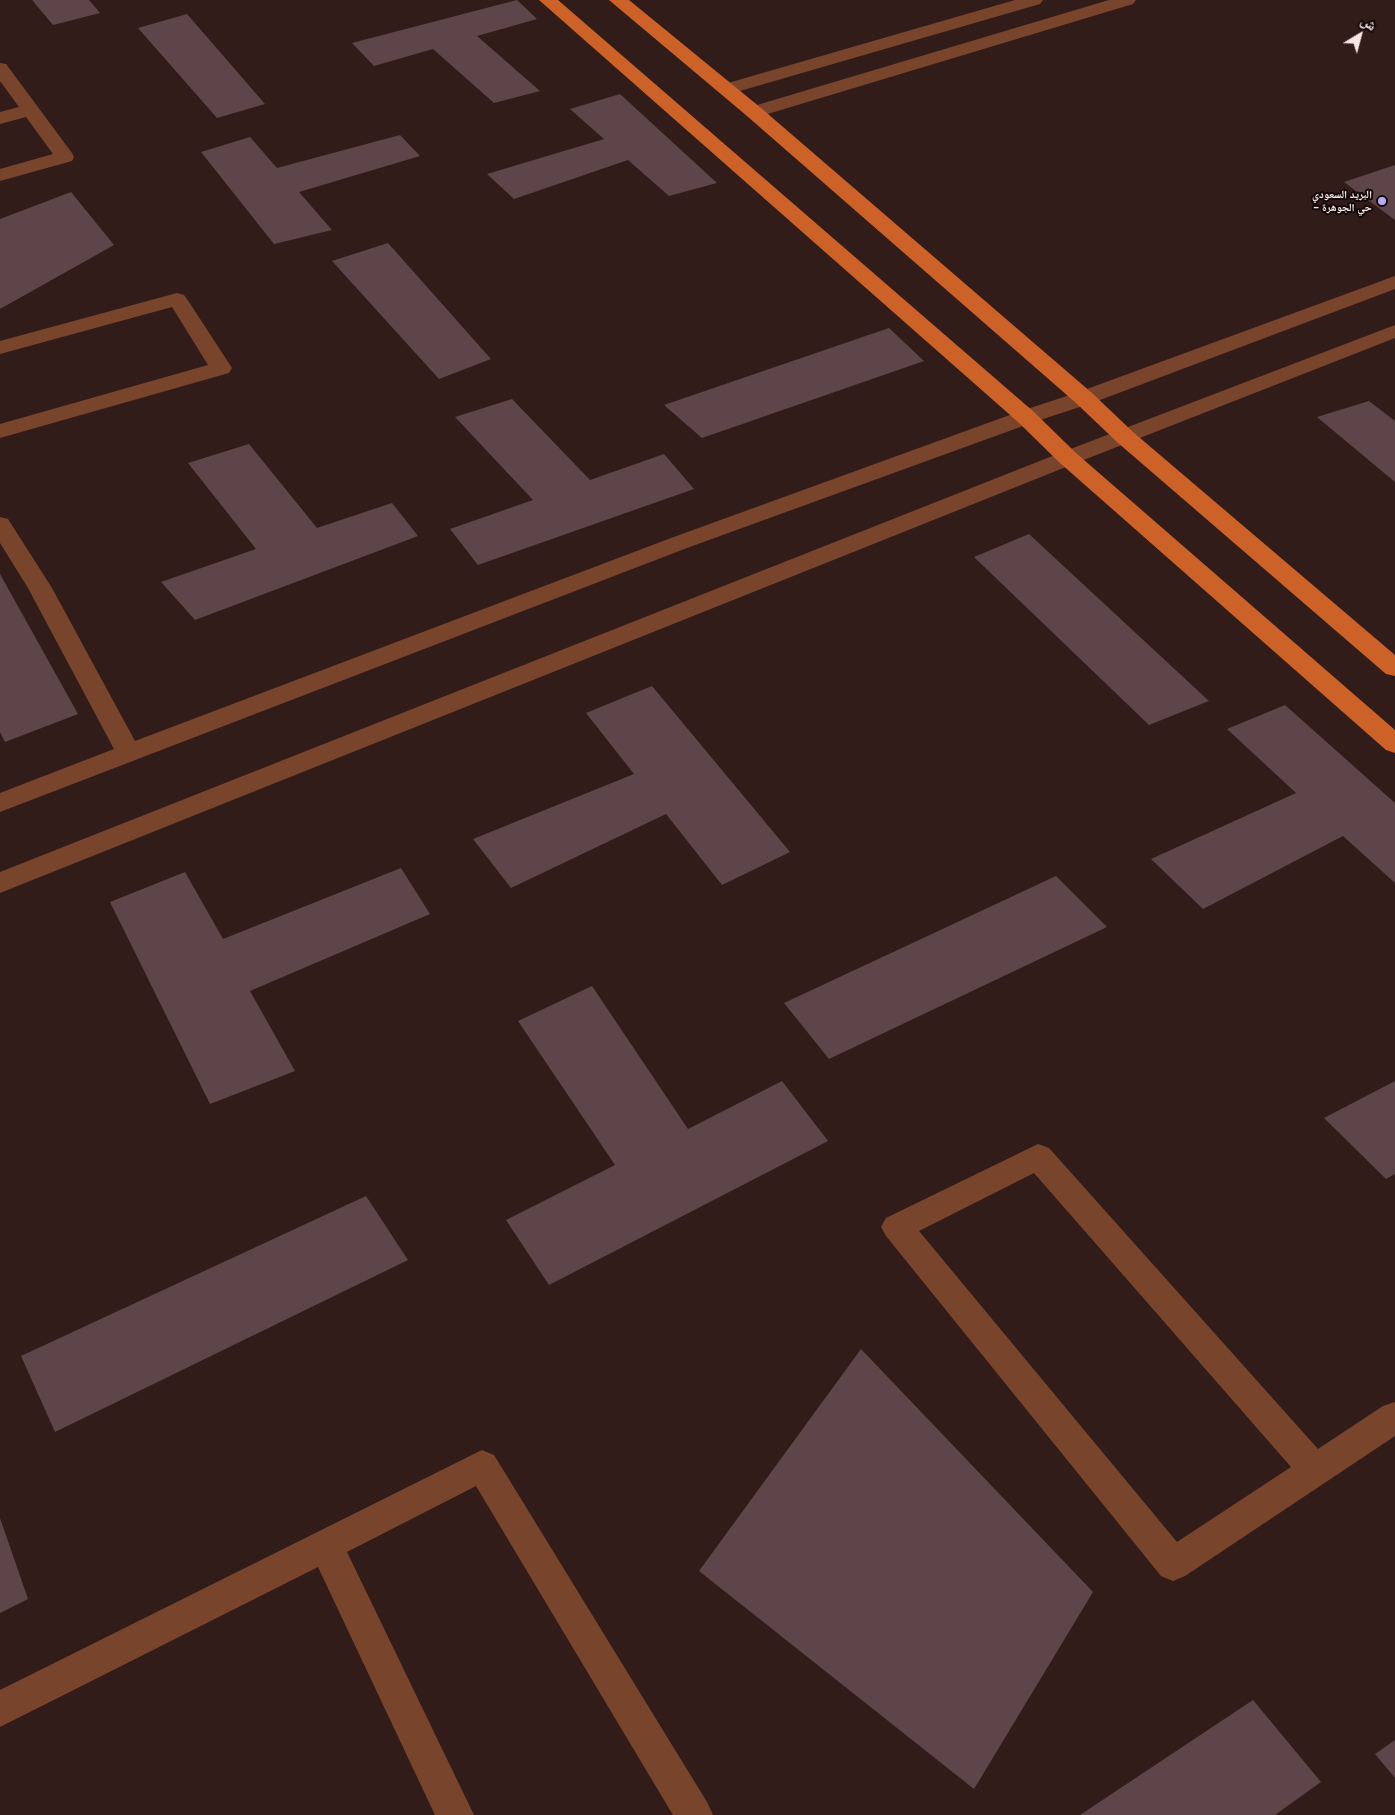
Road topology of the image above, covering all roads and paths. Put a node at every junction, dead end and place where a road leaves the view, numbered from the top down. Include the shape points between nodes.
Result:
1 (548, 0) edge
2 (618, 0) edge
3 (1034, 0) edge
4 (1127, 0) edge
5 (0, 68) edge
6 (727, 89) junction
7 (31, 110) junction
8 (754, 112) junction
9 (0, 118) edge
10 (0, 175) edge
11 (1395, 282) edge
12 (1395, 331) edge
13 (0, 348) edge
14 (1084, 398) junction
15 (1026, 416) junction
16 (0, 431) edge
17 (1126, 437) junction
18 (1068, 458) junction
19 (0, 524) edge
20 (1395, 668) edge
21 (1395, 744) edge
22 (129, 753) junction
23 (0, 803) edge
24 (0, 883) edge
25 (1395, 1417) edge
26 (1315, 1470) junction
27 (326, 1545) junction
28 (0, 1709) edge
29 (456, 1815) edge
30 (694, 1815) edge

1 - 15 main road
2 - 6 main road
3 - 6 street
4 - 8 street
5 - 7 street
6 - 8 main road
7 - 9 street
7 - 10 street via 65,157
8 - 14 main road
11 - 14 street
12 - 17 street
13 - 16 street via 177,299 221,368
14 - 15 street
14 - 17 main road
15 - 18 main road
15 - 22 street via 679,543
17 - 18 street
17 - 20 main road
18 - 21 main road
18 - 24 street
19 - 22 street via 40,588
22 - 23 street
25 - 26 street
26 - 26 street via 1173,1564 897,1227 1038,1157
27 - 28 street
27 - 29 street
27 - 30 street via 482,1466

